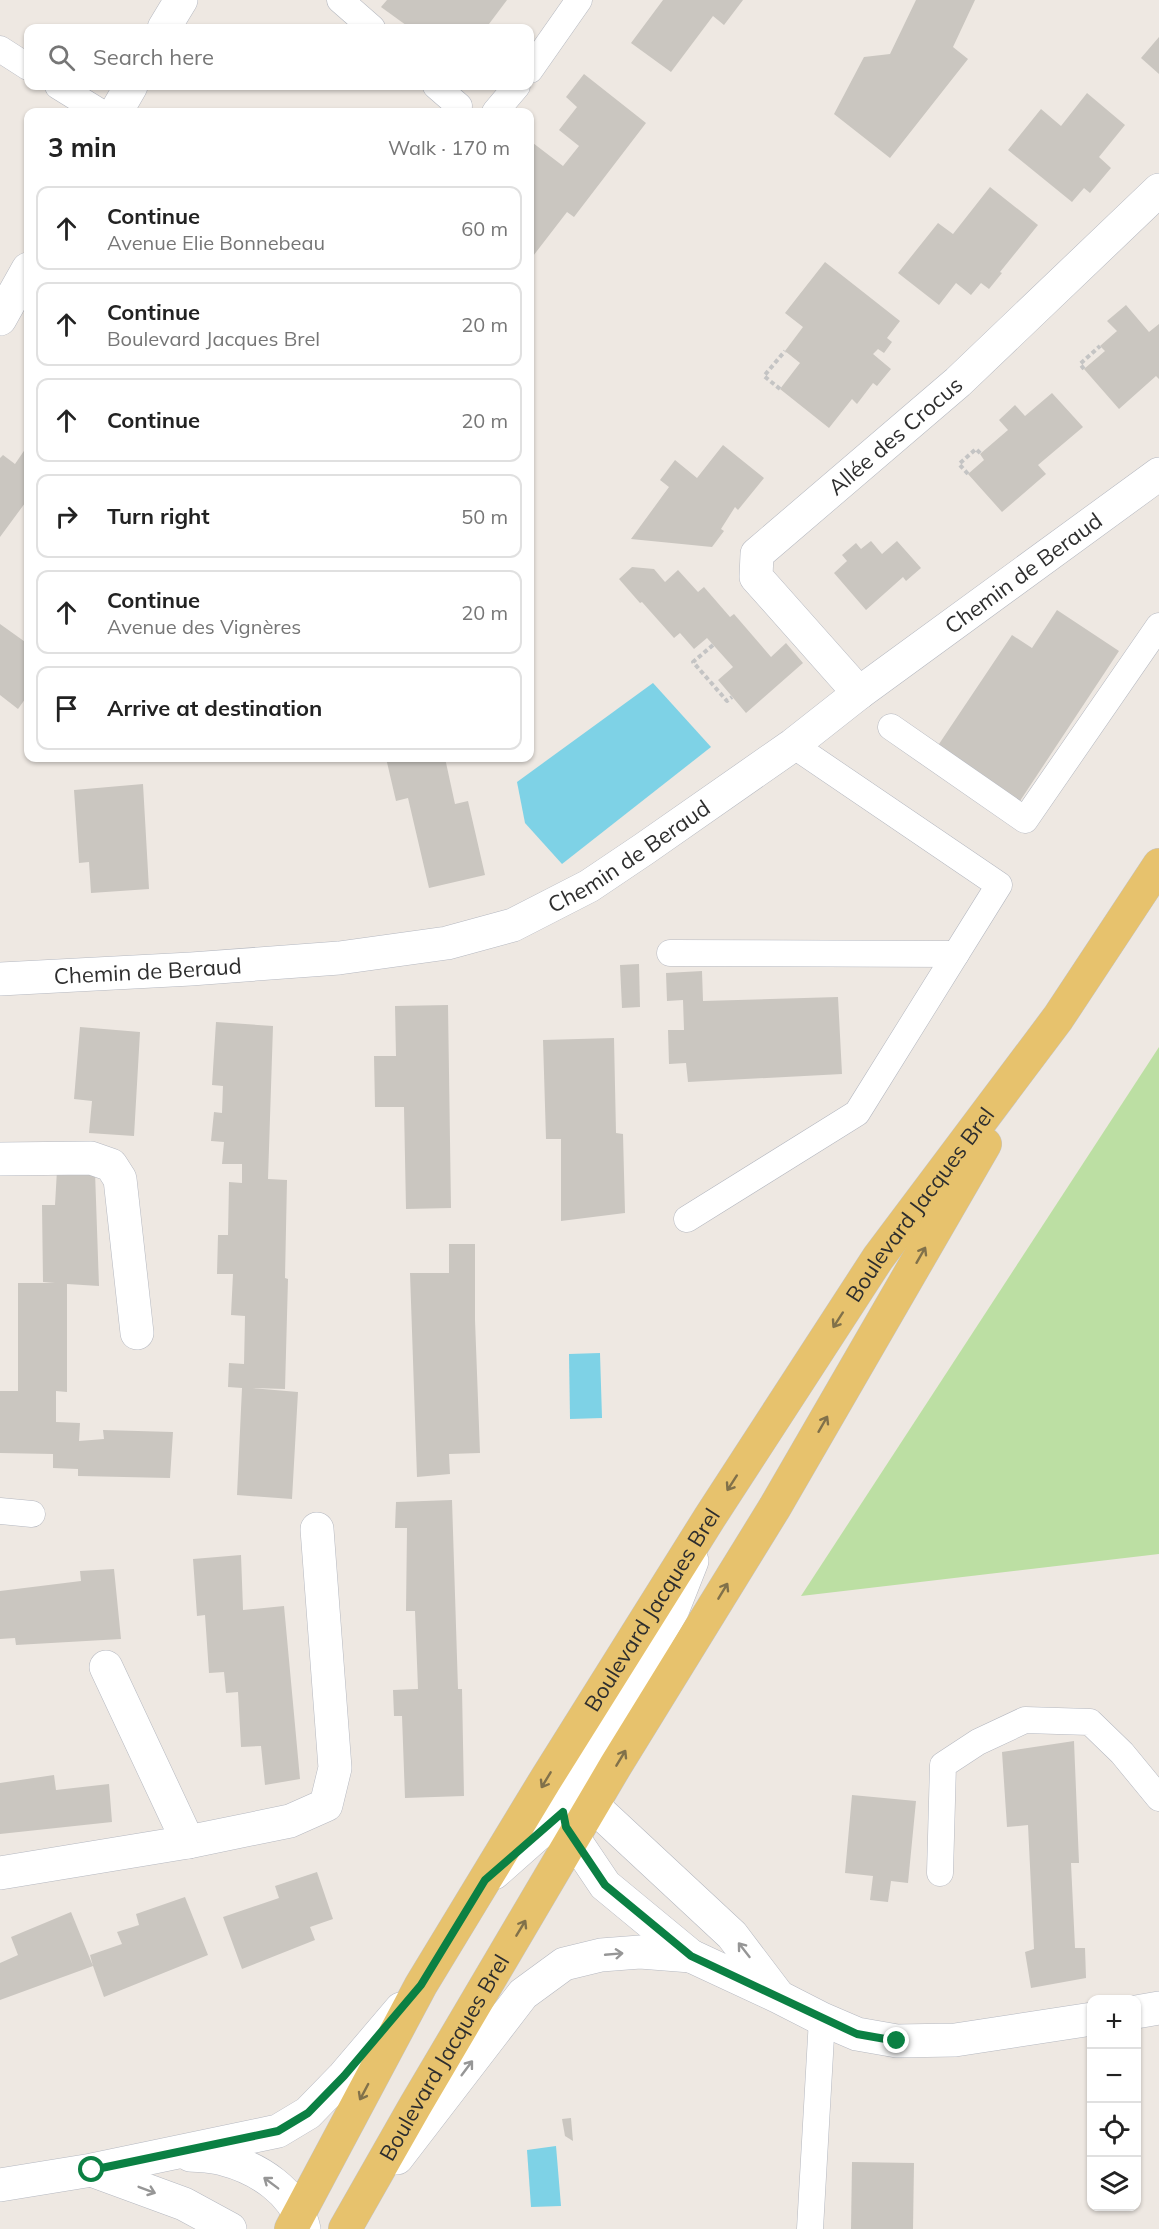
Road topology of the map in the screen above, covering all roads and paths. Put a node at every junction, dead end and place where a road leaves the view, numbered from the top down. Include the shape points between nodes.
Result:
1 (181, 0) edge
2 (340, 0) edge
3 (579, 0) edge
4 (166, 24) edge
5 (367, 24) edge
6 (0, 49) edge
7 (24, 64) edge
8 (534, 64) edge
9 (64, 90) edge
10 (129, 90) edge
11 (440, 90) edge
12 (514, 90) edge
13 (459, 106) dead end
14 (94, 108) edge
15 (118, 108) edge
16 (498, 108) edge
17 (1159, 190) edge
18 (24, 276) edge
19 (0, 319) edge
20 (1100, 346) dead end
21 (785, 351) dead end
22 (1084, 369) dead end
23 (780, 389) dead end
24 (981, 453) dead end
25 (968, 474) dead end
26 (1159, 474) edge
27 (1159, 626) edge
28 (713, 645) dead end
29 (859, 693) junction
30 (732, 697) dead end
31 (891, 727) dead end
32 (793, 745) junction
33 (1159, 865) edge
34 (670, 953) dead end
35 (956, 954) junction
36 (0, 982) edge
37 (1058, 1018) junction
38 (0, 1159) edge
39 (687, 1219) dead end
40 (137, 1333) dead end
41 (0, 1511) edge
42 (32, 1514) dead end
43 (710, 1516) junction
44 (317, 1529) dead end
45 (105, 1667) dead end
46 (1159, 1798) edge
47 (576, 1820) junction
48 (189, 1842) junction
49 (0, 1873) edge
50 (940, 1873) dead end
51 (485, 1880) junction
52 (691, 1956) junction
53 (421, 1985) junction
54 (779, 1997) junction
55 (1159, 2008) edge
56 (1141, 2011) edge
57 (822, 2019) junction
58 (1087, 2020) edge
59 (174, 2154) junction
60 (92, 2170) junction
61 (0, 2185) edge
62 (298, 2224) edge
63 (345, 2224) edge
64 (230, 2229) edge
65 (810, 2229) edge

1 - 4 street
2 - 5 lane
3 - 8 lane
6 - 7 lane
9 - 14 lane
10 - 15 street
11 - 13 lane
12 - 16 lane
17 - 29 street, Allée des Crocus via 958,382 757,554 756,577
18 - 19 street
20 - 22 path via 1080,364
21 - 23 path via 764,376
24 - 25 path via 976,449 959,464
26 - 29 street, Chemin de Beraud
27 - 31 lane via 1025,820
28 - 30 path via 693,662 727,701
29 - 32 street, Chemin de Beraud
32 - 35 lane via 999,885
32 - 36 street, Chemin de Beraud via 589,886 513,925 447,943 339,958
33 - 37 main road, Boulevard Jacques Brel
34 - 35 lane
35 - 39 lane via 856,1113
37 -> 43 main road, Boulevard Jacques Brel via 878,1258
47 -> 37 main road, Boulevard Jacques Brel via 775,1507
38 - 40 street via 92,1158 111,1165 120,1179
41 - 42 lane
43 - 47 street via 673,1609 566,1794
43 -> 51 main road, Boulevard Jacques Brel
44 - 48 street via 335,1768 326,1805 290,1821
45 - 48 street
46 - 50 lane via 1090,1722 1025,1720 978,1742 943,1765
47 - 51 street
47 - 52 street via 605,1885
54 -> 47 street via 732,1935 603,1815
63 -> 47 main road, Boulevard Jacques Brel
48 - 49 street
51 - 53 main road, Boulevard Jacques Brel
52 - 54 street
63 -> 52 street via 523,1994 564,1964 601,1955 640,1952
53 - 59 street via 308,2113 278,2131
53 -> 62 main road, Boulevard Jacques Brel
54 - 57 street
55 - 56 street
57 - 58 street via 857,2034 897,2041 955,2040
57 - 65 lane
59 - 60 street
62 -> 59 street via 288,2196 256,2172 222,2159
60 - 61 street
60 -> 64 street via 184,2204

